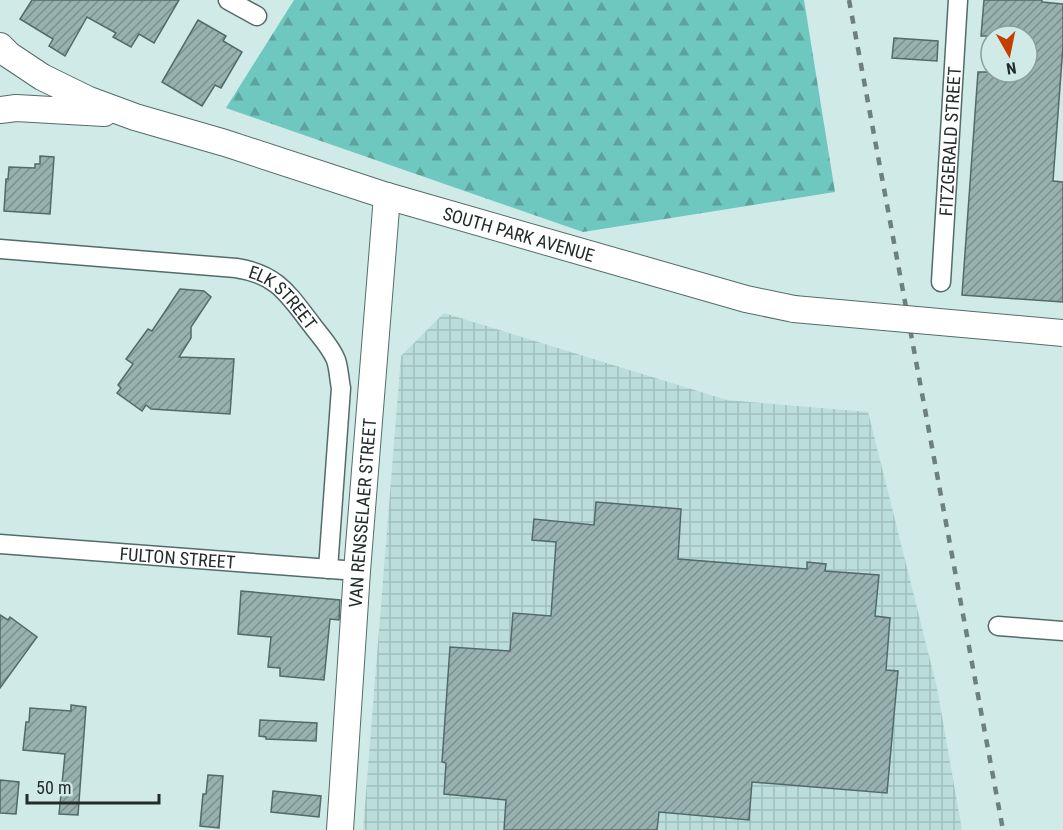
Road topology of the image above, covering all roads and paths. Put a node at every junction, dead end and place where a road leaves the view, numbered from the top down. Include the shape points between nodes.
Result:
1 (228, 0) edge
2 (958, 0) edge
3 (257, 16) dead end
4 (3, 55) edge
5 (0, 111) edge
6 (135, 117) junction
7 (387, 196) junction
8 (0, 249) edge
9 (941, 282) dead end
10 (1063, 333) edge
11 (0, 544) edge
12 (328, 569) junction
13 (357, 571) junction
14 (998, 626) dead end
15 (1063, 631) edge
16 (340, 830) edge

1 - 3 street
2 - 9 street, FITZGERALD STREET
4 - 6 street, SOUTH PARK AVENUE via 89,100
5 - 6 street via 56,109
6 - 7 street, SOUTH PARK AVENUE
7 - 10 street, SOUTH PARK AVENUE, bridge via 746,299 794,309
7 - 13 street, VAN RENSSELAER STREET
8 - 12 street, ELK STREET via 236,268 254,271 276,282 326,342 336,360 341,388
11 - 12 street, FULTON STREET
12 - 13 street, FULTON STREET
13 - 16 street, VAN RENSSELAER STREET
14 - 15 street

